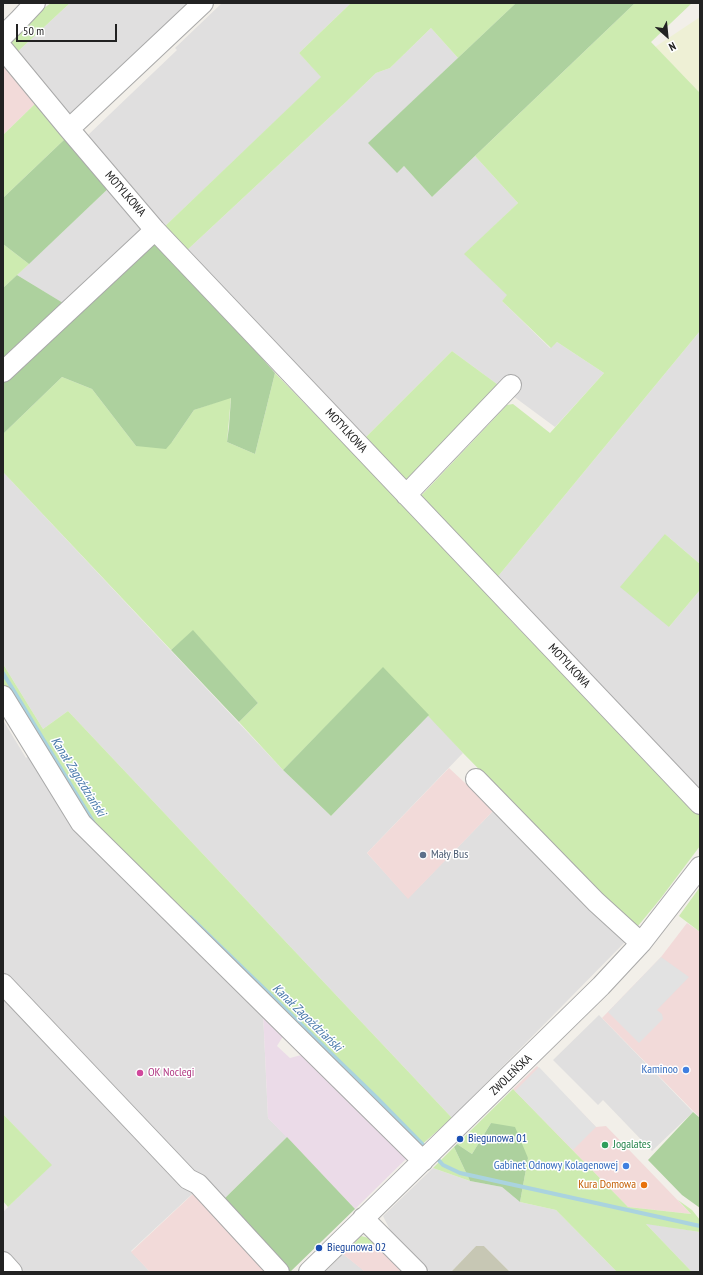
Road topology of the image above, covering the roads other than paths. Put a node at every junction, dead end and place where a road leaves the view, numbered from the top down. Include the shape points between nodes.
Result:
1 (34, 3) edge
2 (204, 3) edge
3 (3, 36) edge
4 (3, 49) edge
5 (69, 129) junction
6 (155, 230) junction
7 (3, 372) edge
8 (511, 385) dead end
9 (406, 495) junction
10 (3, 696) edge
11 (476, 779) dead end
12 (700, 804) edge
13 (700, 867) edge
14 (641, 943) junction
15 (3, 984) edge
16 (429, 1155) junction
17 (364, 1218) junction
18 (3, 1262) edge
19 (12, 1272) edge
20 (279, 1272) edge
21 (309, 1272) edge
22 (417, 1272) edge

1 - 3 street
2 - 5 street
4 - 5 street, MOTYLKOWA
5 - 6 street, MOTYLKOWA
6 - 7 street
6 - 9 street, MOTYLKOWA
8 - 9 street
9 - 12 street, MOTYLKOWA
10 - 16 street via 81,823
11 - 14 street via 596,902
13 - 14 street, ZWOLEŃSKA
14 - 16 street, ZWOLEŃSKA via 580,1008
15 - 20 street via 188,1179 198,1184
16 - 17 street, ZWOLEŃSKA
17 - 21 street, ZWOLEŃSKA
17 - 22 street
18 - 19 street

